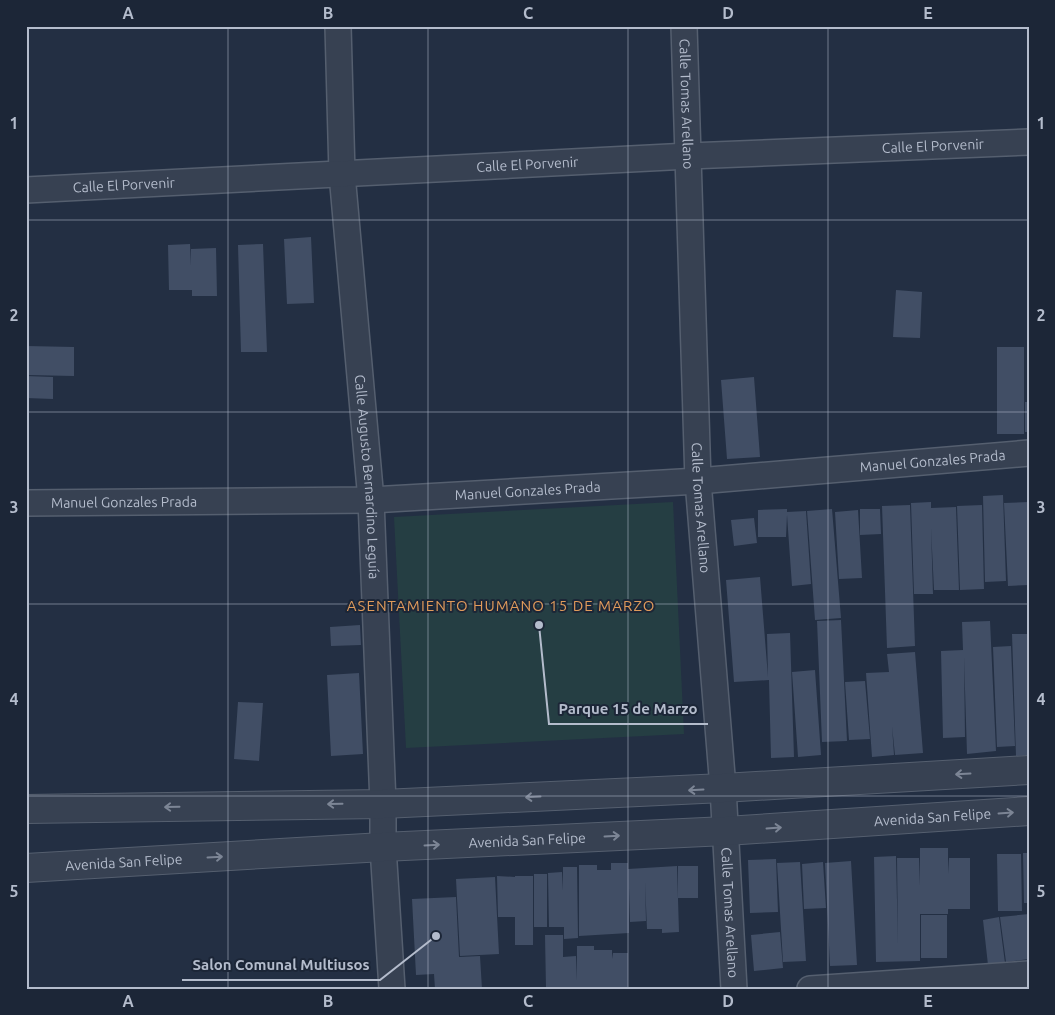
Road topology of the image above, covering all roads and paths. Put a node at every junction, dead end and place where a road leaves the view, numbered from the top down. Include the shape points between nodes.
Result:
1 (338, 26) edge
2 (684, 26) edge
3 (1029, 142) edge
4 (689, 156) junction
5 (342, 174) junction
6 (26, 190) edge
7 (1029, 452) edge
8 (698, 481) junction
9 (371, 500) junction
10 (26, 502) edge
11 (1029, 770) edge
12 (723, 788) junction
13 (383, 804) junction
14 (26, 809) edge
15 (1029, 811) edge
16 (726, 831) junction
17 (384, 847) junction
18 (26, 868) edge
19 (1029, 974) edge
20 (392, 989) edge
21 (734, 989) edge
22 (810, 989) edge

1 - 5 street, Calle Augusto Bernardino Leguía
2 - 4 street, Calle Tomas Arellano
3 - 4 street, Calle El Porvenir
4 - 5 street, Calle El Porvenir
4 - 8 street, Calle Tomas Arellano
5 - 6 street, Calle El Porvenir
5 - 9 street, Calle Augusto Bernardino Leguía
7 - 8 street, Manuel Gonzales Prada
8 - 9 street, Manuel Gonzales Prada
8 - 12 street, Calle Tomas Arellano
9 - 10 street, Manuel Gonzales Prada
9 - 13 street, Calle Augusto Bernardino Leguía
11 -> 12 street
12 -> 13 street
12 - 16 street, Calle Tomas Arellano
13 -> 14 street
13 - 17 street, Calle Augusto Bernardino Leguía
16 -> 15 street, Avenida San Felipe
17 -> 16 street, Avenida San Felipe
16 - 21 street, Calle Tomas Arellano
18 -> 17 street, Avenida San Felipe
17 - 20 street, Calle Augusto Bernardino Leguía
19 - 22 street

